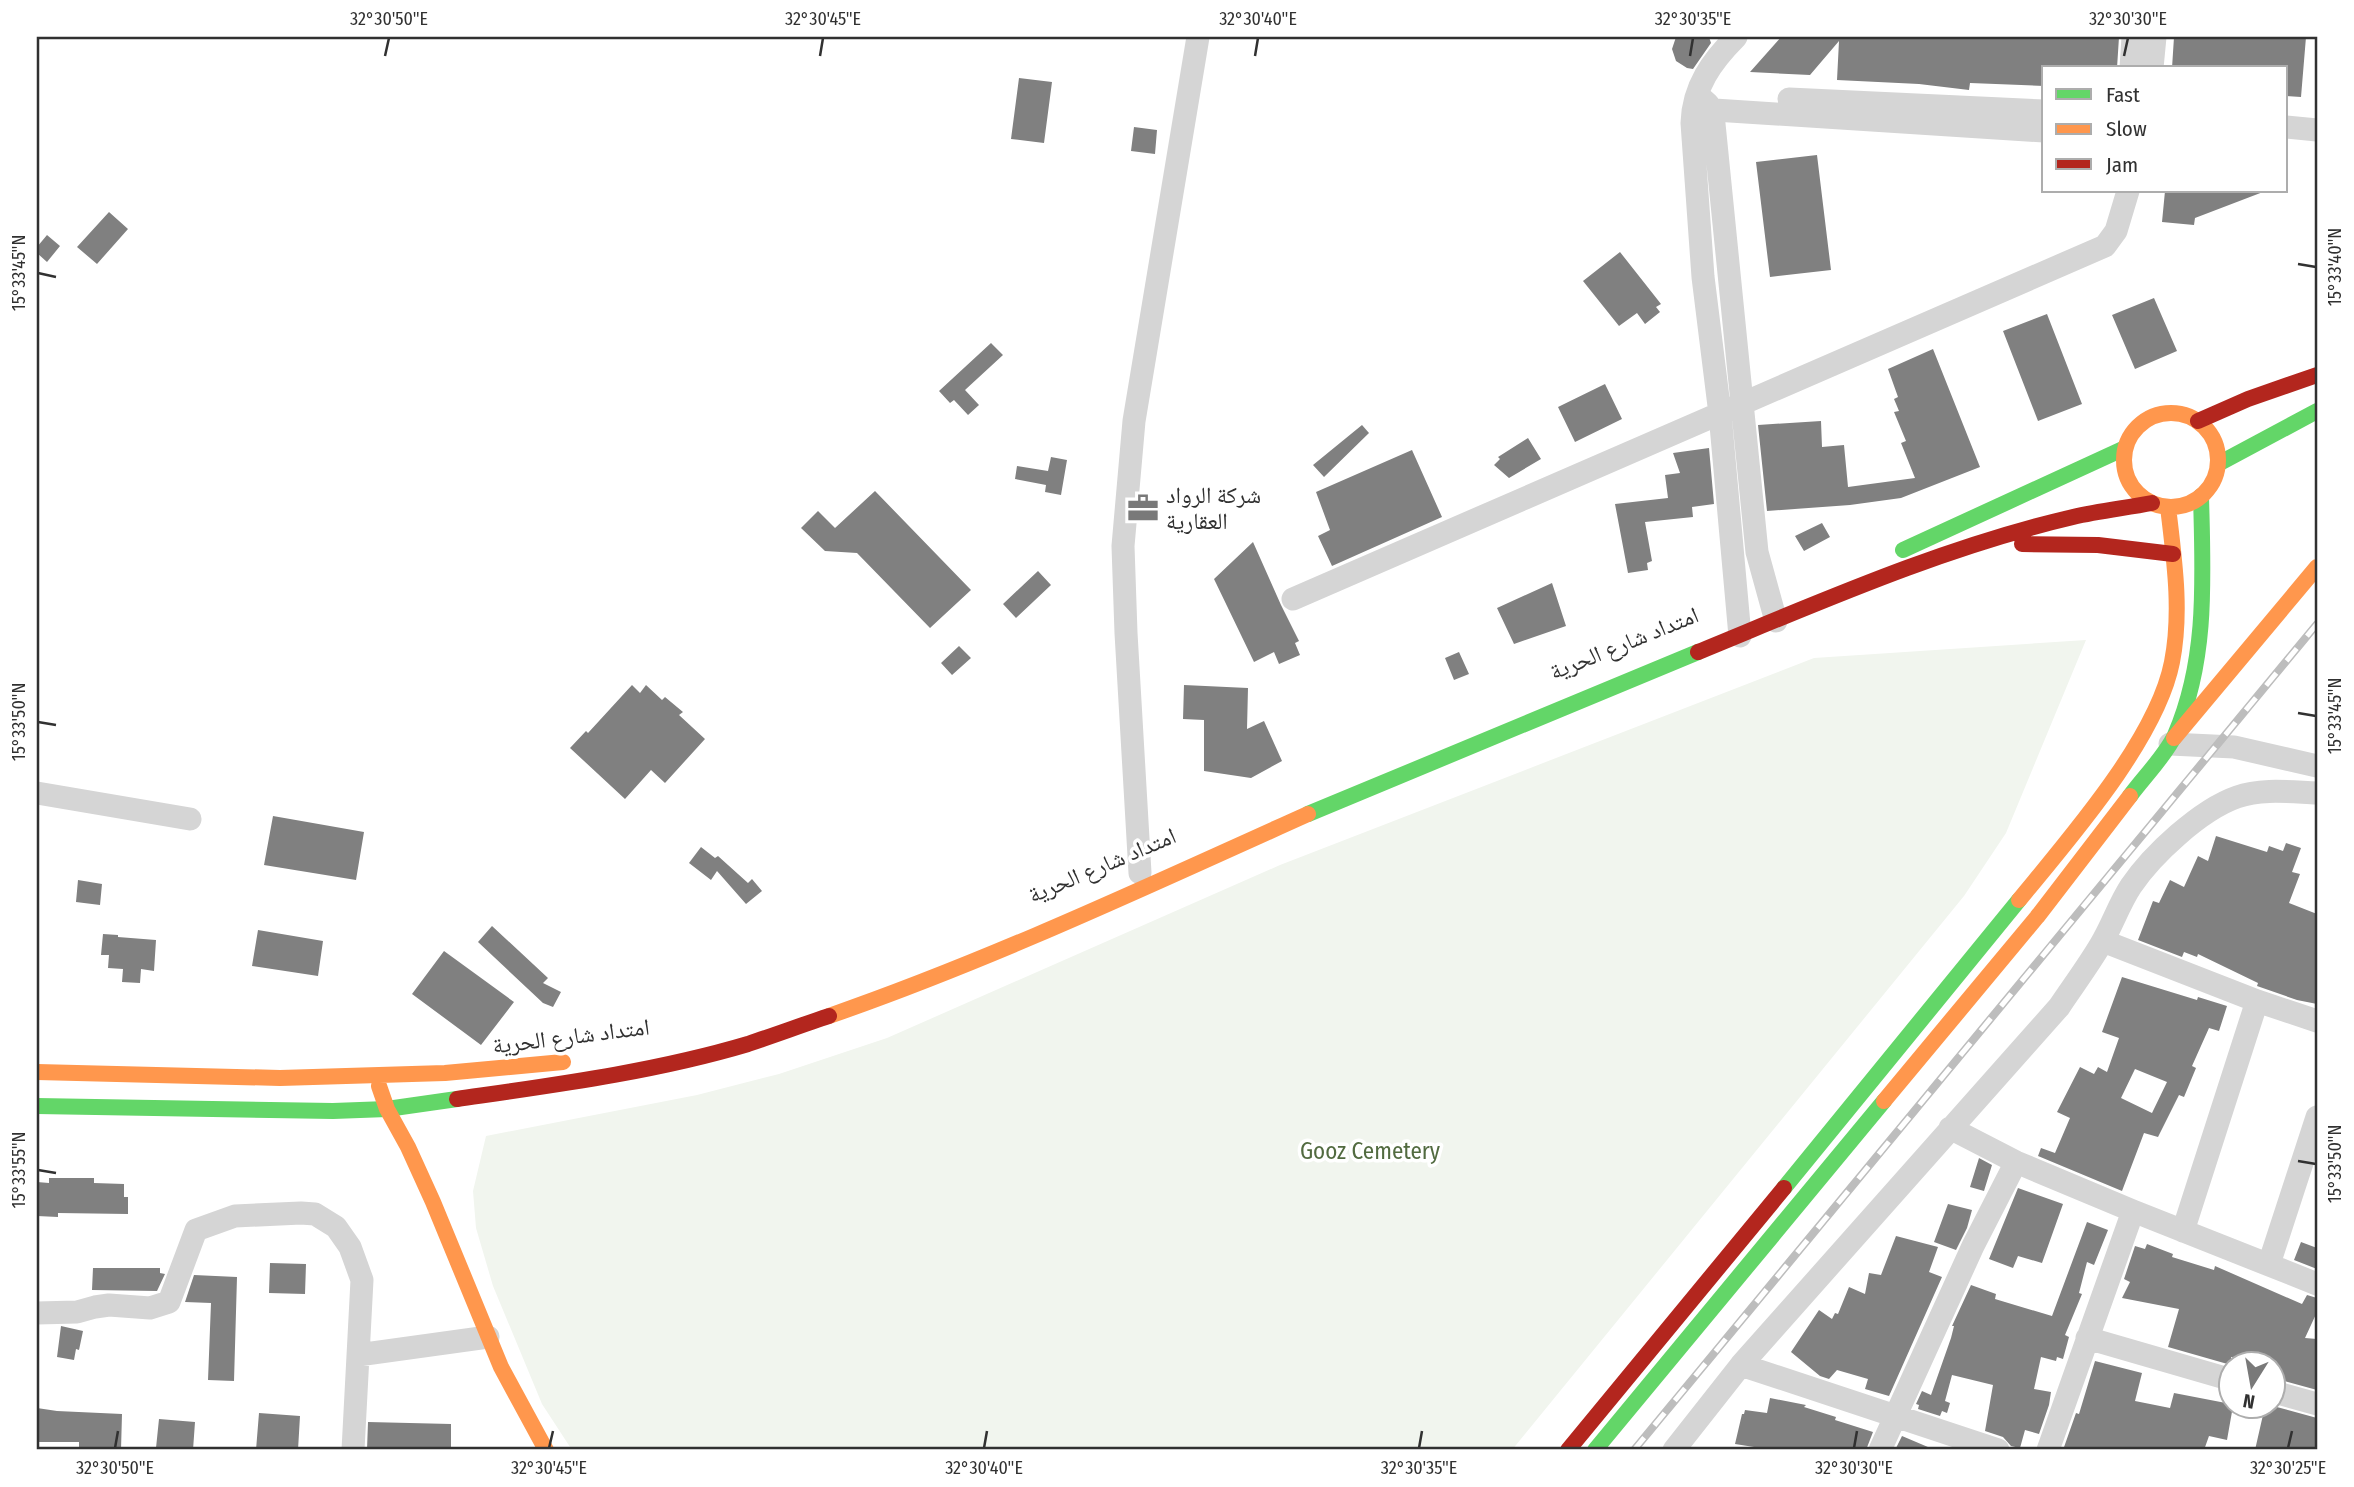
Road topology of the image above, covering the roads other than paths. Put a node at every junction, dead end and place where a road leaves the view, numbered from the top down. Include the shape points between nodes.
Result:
1 (1198, 37) edge
2 (1736, 37) edge
3 (2133, 37) edge
4 (2155, 37) edge
5 (2131, 66) edge
6 (2152, 66) edge
7 (1700, 105) junction
8 (2042, 111) edge
9 (2288, 127) edge
10 (2317, 130) edge
11 (2042, 131) edge
12 (2128, 192) edge
13 (2317, 375) edge
14 (1743, 403) junction
15 (2317, 411) edge
16 (1720, 414) junction
17 (2198, 421) junction
18 (2126, 448) junction
19 (2218, 464) junction
20 (2201, 496) junction
21 (2152, 503) junction
22 (2168, 507) junction
23 (1980, 544) junction
24 (2173, 554) junction
25 (1886, 557) dead end
26 (1864, 567) dead end
27 (2317, 567) edge
28 (1293, 599) dead end
29 (1774, 614) junction
30 (1740, 628) junction
31 (2172, 741) junction
32 (2317, 766) edge
33 (37, 793) edge
34 (2317, 793) edge
35 (190, 819) dead end
36 (1140, 873) junction
37 (2103, 941) junction
38 (2257, 1001) junction
39 (2317, 1021) edge
40 (706, 1039) dead end
41 (585, 1059) dead end
42 (37, 1072) edge
43 (377, 1076) junction
44 (37, 1106) edge
45 (387, 1109) junction
46 (2317, 1117) edge
47 (1950, 1128) junction
48 (2016, 1162) junction
49 (2133, 1212) junction
50 (2183, 1231) junction
51 (2269, 1264) junction
52 (2317, 1284) edge
53 (37, 1313) edge
54 (488, 1337) junction
55 (2087, 1338) junction
56 (358, 1355) junction
57 (1741, 1365) junction
58 (2218, 1376) edge
59 (2288, 1396) edge
60 (2317, 1405) edge
61 (1896, 1415) junction
62 (353, 1450) edge
63 (545, 1450) edge
64 (1568, 1450) edge
65 (1595, 1450) edge
66 (1674, 1450) edge
67 (1880, 1450) edge
68 (1997, 1450) edge
69 (2048, 1450) edge

1 - 36 street via 1134,421 1124,547
2 - 7 street via 1712,62 1701,83
3 - 5 street
4 - 6 street
7 - 8 street
7 - 11 street
7 - 14 street via 1715,137
7 - 16 street via 1703,276
9 - 10 street
12 - 14 street via 2116,231 2105,246
13 - 17 main road
14 - 16 street
14 - 29 street via 1758,552
15 - 19 main road
16 - 28 street
16 - 30 street
17 - 18 main road via 2180,413 2150,417 2135,430
17 - 19 main road via 2214,440
18 - 21 main road via 2126,474 2132,486
18 - 25 main road
19 - 20 main road via 2210,487
20 - 22 main road
20 - 31 main road via 2201,638 2188,698
21 - 22 main road
21 - 23 main road via 2073,517
22 - 24 main road
23 - 24 main road via 2067,543
23 - 29 main road
24 - 64 main road via 2173,659 2158,704 2126,759 2064,845
26 - 29 main road
27 - 31 main road
29 - 30 main road
30 - 36 main road, امتداد شارع الحرية via 1358,778
30 - 45 main road via 1088,913 813,1023 670,1063
31 - 32 street via 2234,747
31 - 65 main road via 2037,917
33 - 35 street
34 - 37 street via 2258,792 2215,808 2154,857 2130,888
36 - 40 main road, امتداد شارع الحرية via 887,981
37 - 38 street
37 - 47 street via 2059,1007
38 - 39 street
38 - 50 street
41 - 43 main road, امتداد شارع الحرية
42 - 43 main road, امتداد شارع الحرية
43 - 45 main road
44 - 45 main road
45 - 54 main road via 433,1202
46 - 51 street
47 - 48 street
47 - 57 street
48 - 49 street
48 - 61 street
49 - 50 street
49 - 55 street
50 - 51 street
51 - 52 street
53 - 56 street via 109,1305 150,1308 169,1302 195,1230 235,1216 314,1214 336,1227 350,1247 362,1280
54 - 56 street
54 - 63 main road
55 - 58 street
55 - 69 street
56 - 62 street
57 - 61 street
57 - 66 street
59 - 60 street
61 - 67 street
61 - 68 street

